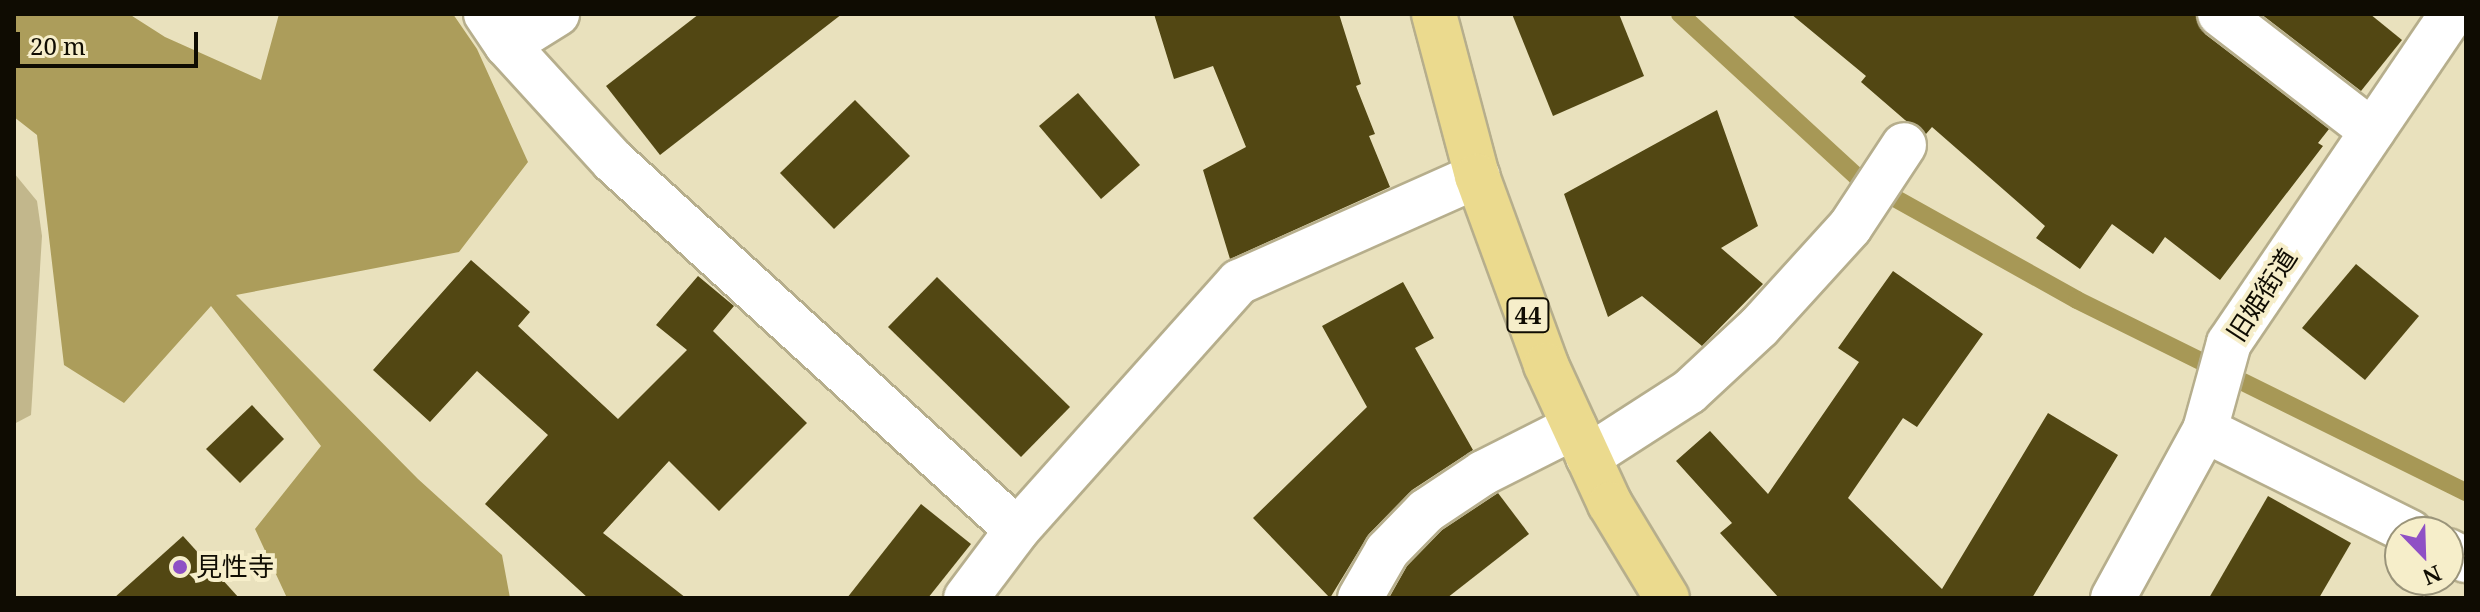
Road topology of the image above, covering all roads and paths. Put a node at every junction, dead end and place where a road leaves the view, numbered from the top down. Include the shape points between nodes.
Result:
1 (557, 14) edge
2 (1434, 14) edge
3 (2220, 14) edge
4 (2452, 14) edge
5 (497, 30) edge
6 (2372, 131) junction
7 (1904, 145) dead end
8 (1477, 176) junction
9 (2205, 430) junction
10 (1581, 442) junction
11 (2384, 519) edge
12 (1017, 530) junction
13 (966, 598) edge
14 (1360, 598) edge
15 (1667, 598) edge
16 (2113, 598) edge

1 - 5 street
2 - 8 main road, 44
3 - 6 street
4 - 6 street, 旧姫街道
5 - 12 street via 624,171
6 - 9 street, 旧姫街道 via 2229,343
7 - 10 street via 1850,227 1759,327 1689,392
8 - 10 main road, 44
8 - 12 street via 1239,282
9 - 11 street
9 - 16 street, 旧姫街道
10 - 14 street via 1483,473 1426,511 1387,551
10 - 15 main road, 44 via 1610,504
12 - 13 street

